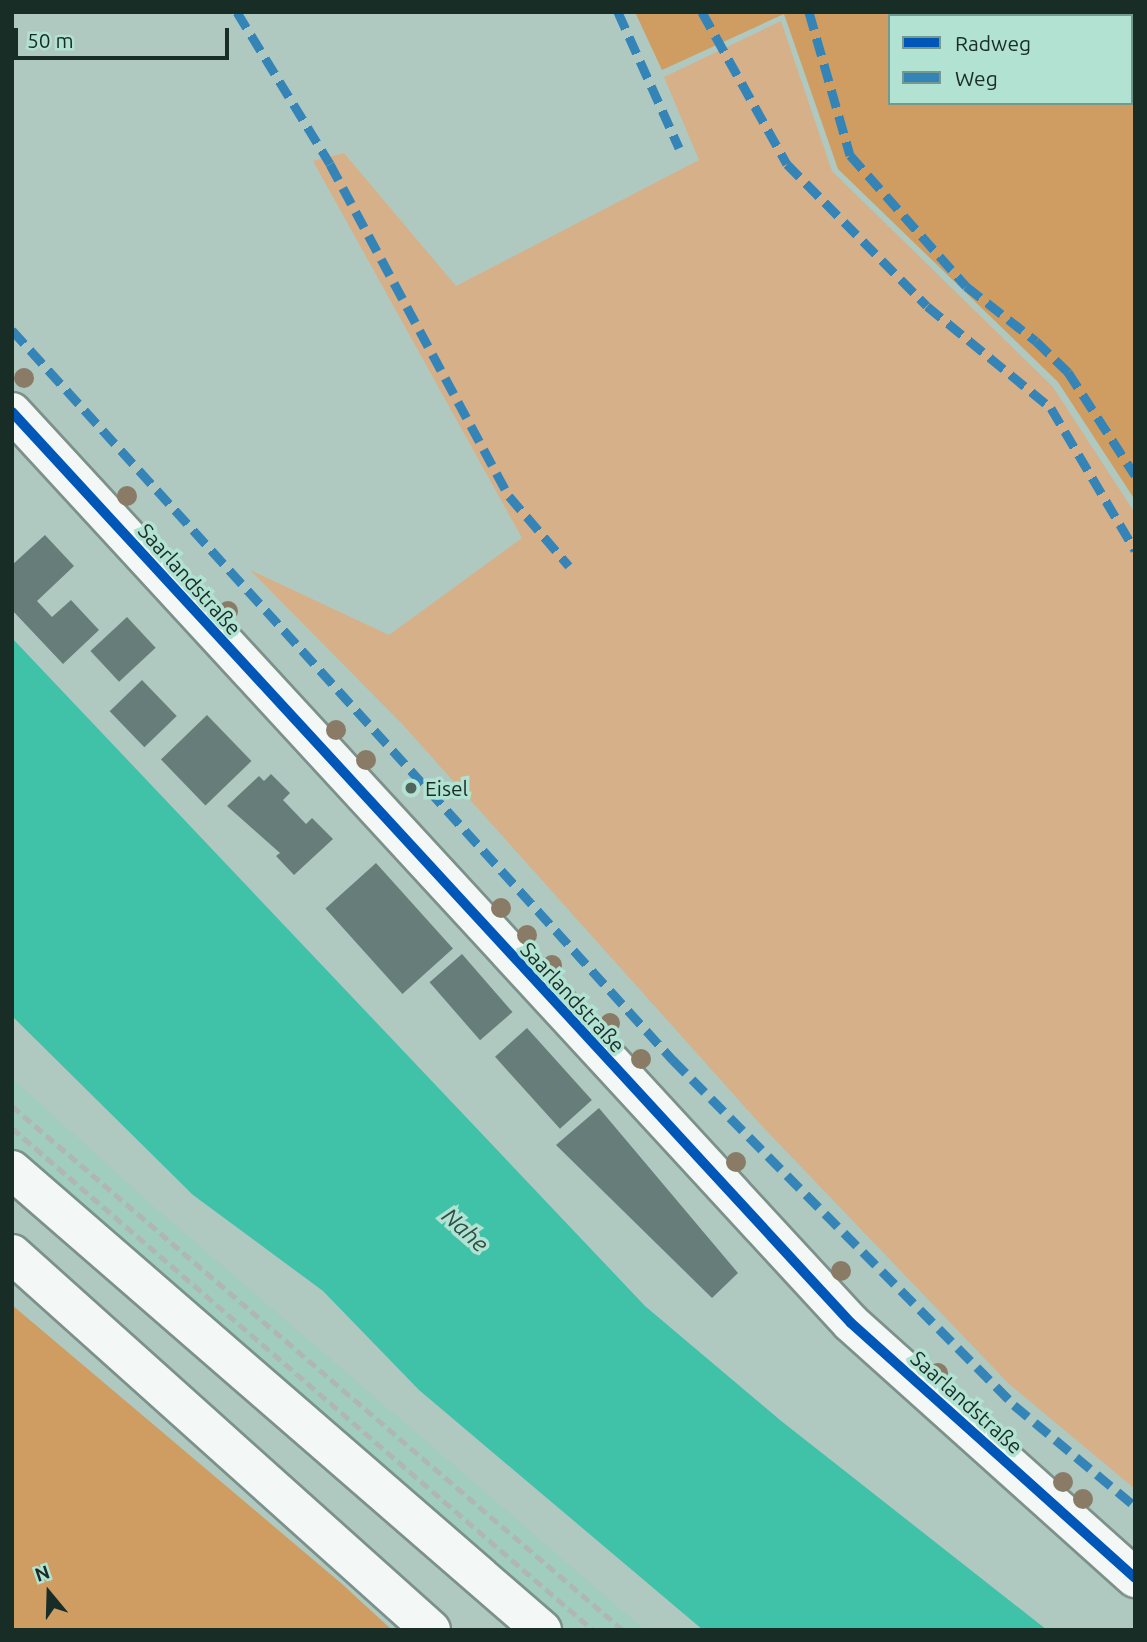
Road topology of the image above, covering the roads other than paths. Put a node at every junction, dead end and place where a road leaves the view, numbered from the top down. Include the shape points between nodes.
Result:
1 (12, 412) edge
2 (12, 1170) edge
3 (12, 1254) edge
4 (1135, 1578) edge
5 (431, 1630) edge
6 (542, 1630) edge

1 - 4 main road, Saarlandstraße via 851,1323
2 - 6 main road
3 - 5 main road

